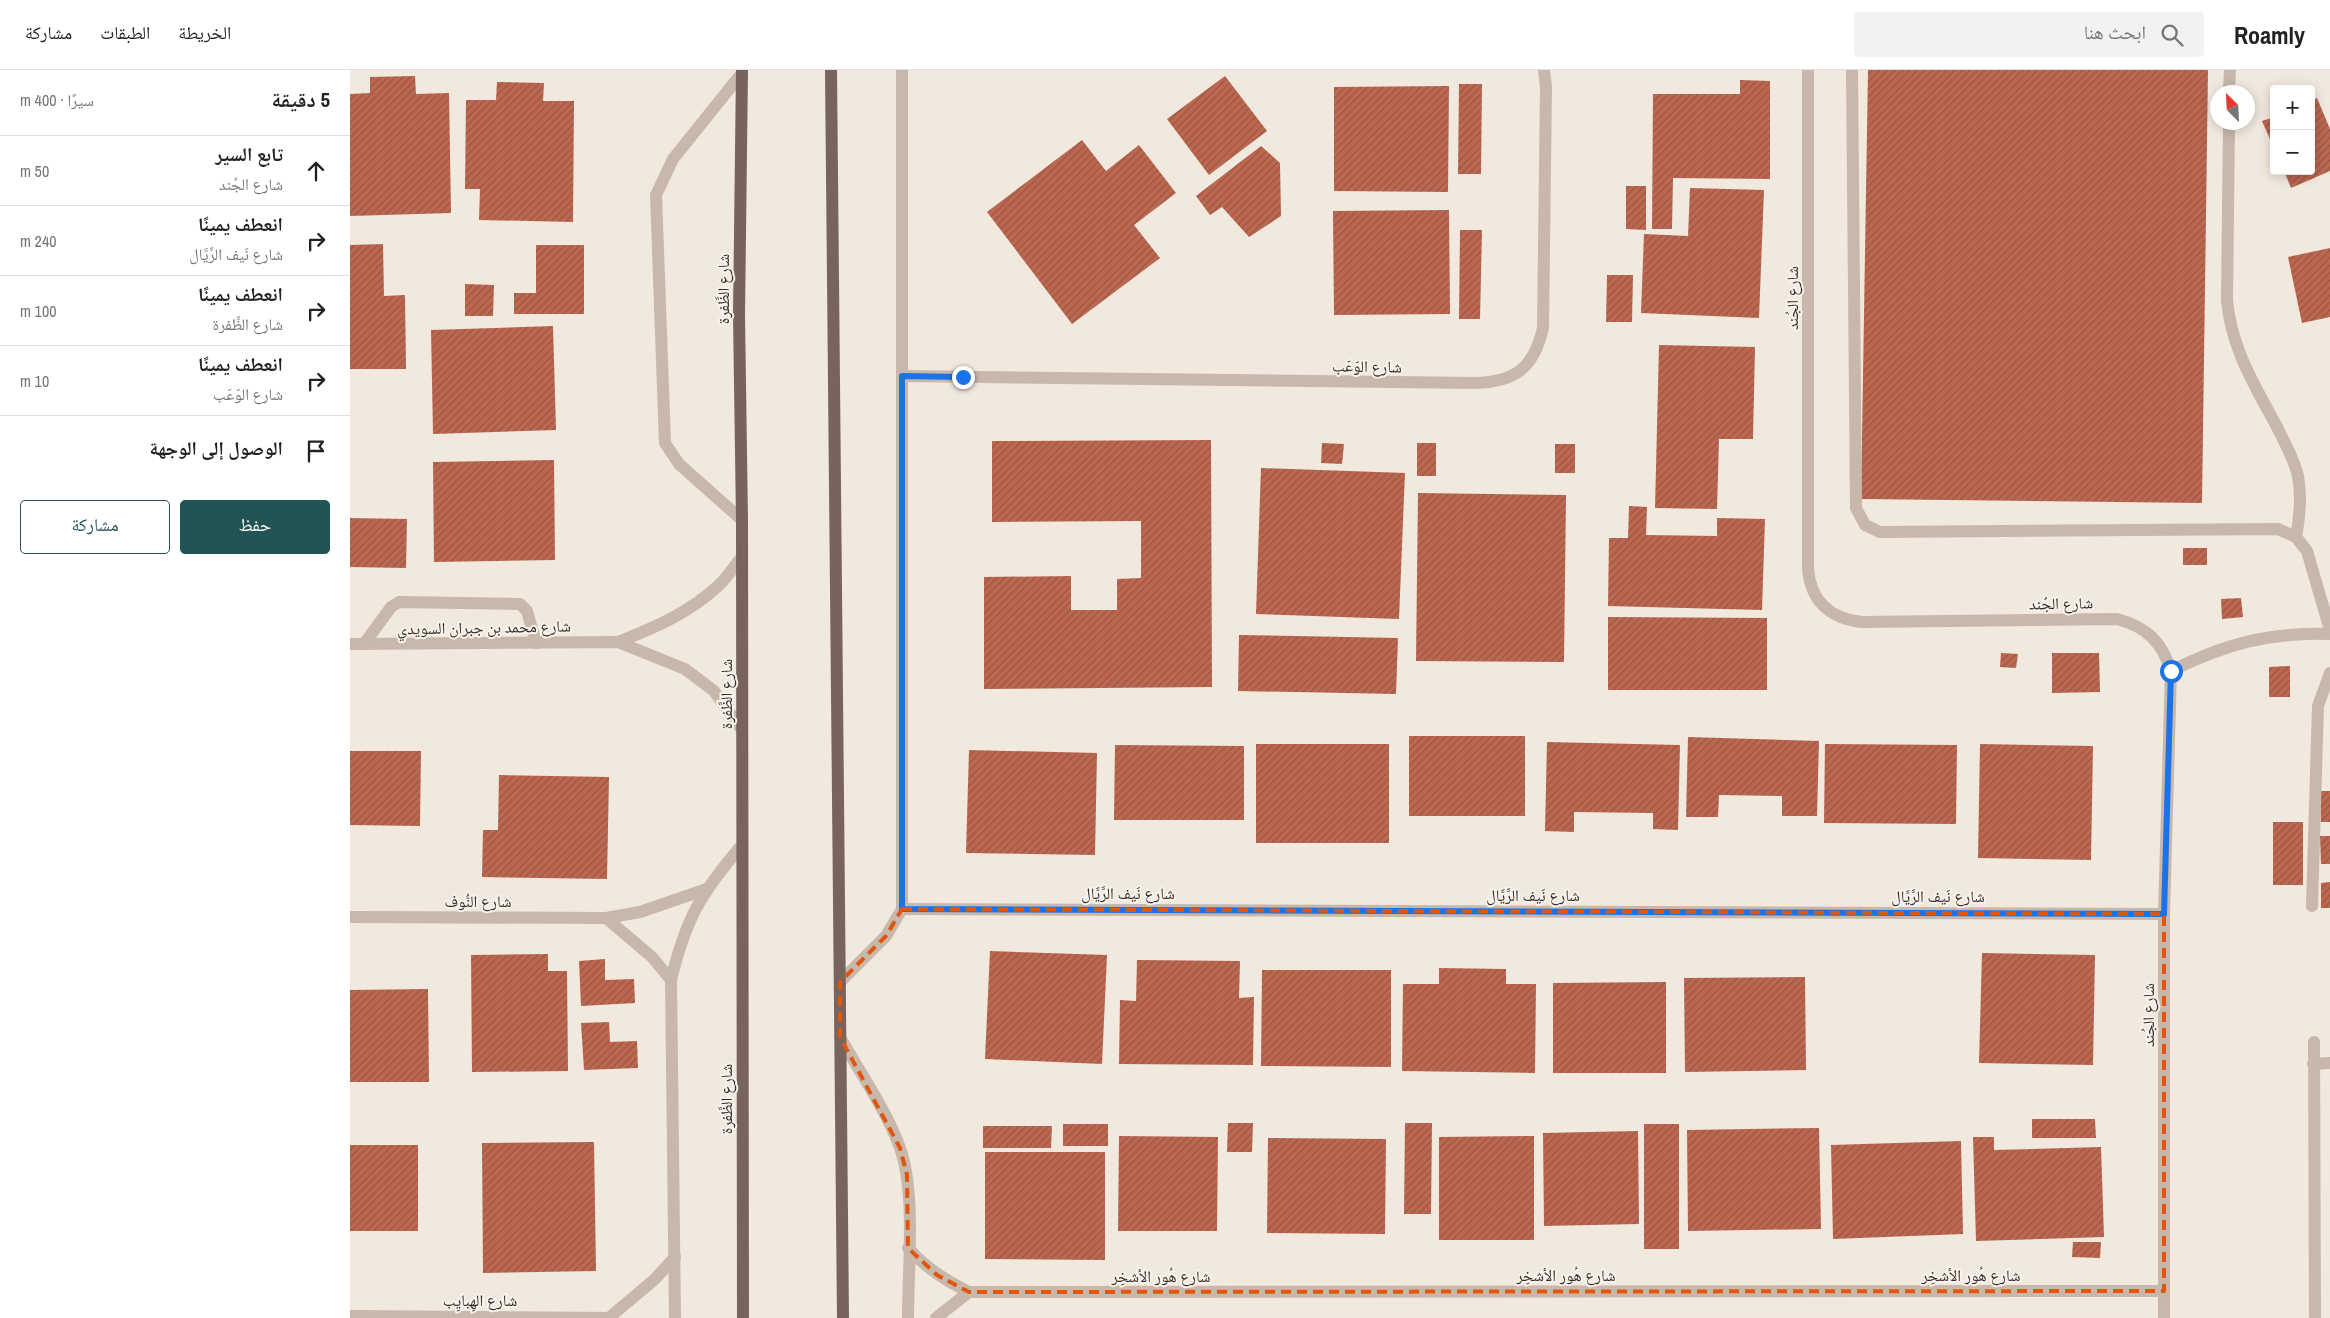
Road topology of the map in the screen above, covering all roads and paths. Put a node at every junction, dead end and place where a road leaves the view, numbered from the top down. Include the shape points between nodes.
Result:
1 (831, 70) edge
2 (902, 70) edge
3 (1544, 70) edge
4 (1808, 70) edge
5 (1852, 70) edge
6 (2230, 70) edge
7 (742, 72) edge
8 (2230, 85) edge
9 (2229, 130) edge
10 (902, 376) junction
11 (742, 520) junction
12 (2296, 537) junction
13 (742, 557) junction
14 (2330, 630) edge
15 (2330, 634) edge
16 (618, 642) junction
17 (536, 643) junction
18 (350, 644) edge
19 (364, 644) junction
20 (2171, 671) junction
21 (2330, 673) edge
22 (742, 730) junction
23 (742, 845) junction
24 (707, 888) junction
25 (2312, 906) dead end
26 (902, 909) junction
27 (2164, 914) junction
28 (350, 917) edge
29 (606, 918) junction
30 (672, 980) junction
31 (840, 982) junction
32 (840, 1037) junction
33 (2314, 1042) dead end
34 (2330, 1063) edge
35 (2313, 1064) junction
36 (908, 1248) junction
37 (675, 1257) junction
38 (2164, 1291) junction
39 (969, 1292) junction
40 (350, 1316) edge
41 (611, 1317) edge
42 (675, 1318) edge
43 (743, 1318) edge
44 (843, 1318) edge
45 (908, 1318) edge
46 (936, 1318) edge
47 (2164, 1318) edge
48 (2315, 1318) edge

1 - 31 main road
2 - 10 street
3 - 10 street, شارع الوَعَب via 1543,328 1539,347 1528,364 1513,376 1494,383
4 - 20 street, شارع الجُند via 1808,568 1813,594 1833,615 1861,622 2117,619 2145,630 2156,640 2166,654
5 - 12 street via 1856,508 1864,526 1880,532 2269,528
6 - 8 street
7 - 11 main road, شارع الظَّفرة via 739,315
7 - 11 street via 673,159 656,195 665,443 679,464
9 - 12 street via 2229,322 2243,363 2298,475 2301,503
10 - 26 street
11 - 13 main road, شارع الظَّفرة
12 - 14 street via 2307,551
13 - 16 street, شارع محمد بن جبران السويدي via 718,586 688,609 658,626
13 - 22 main road, شارع الظَّفرة
15 - 20 street via 2298,633 2232,644
16 - 17 street, شارع محمد بن جبران السويدي
16 - 22 street, شارع محمد بن جبران السويدي via 685,669 714,691
17 - 19 street, شارع محمد بن جبران السويدي
17 - 19 street via 528,612 520,604 399,602 391,607
18 - 19 street, شارع محمد بن جبران السويدي
20 - 27 street, شارع الجُند
21 - 25 street via 2318,706
22 - 23 main road, شارع الظَّفرة
23 - 24 street
23 - 43 main road, شارع الظَّفرة
24 - 29 street, شارع النُّوف via 666,904
24 - 30 street via 696,904 679,945
26 - 27 street, شارع نَيف الرَّيَّال
26 - 31 street via 893,928
27 - 38 street, شارع الجُند
28 - 29 street, شارع النُّوف
29 - 30 street via 652,957
30 - 37 street
31 - 32 main road
32 - 36 street via 891,1126 900,1148 907,1175
32 - 44 main road
33 - 35 street
34 - 35 street
35 - 48 street
36 - 39 street, شارع هُور الأشخِر via 938,1275
36 - 45 street
37 - 41 street, شارع الهِبايِب
37 - 42 street
38 - 39 street, شارع هُور الأشخِر
38 - 47 street, شارع الجُند
39 - 46 street
40 - 41 street, شارع الهِبايِب

